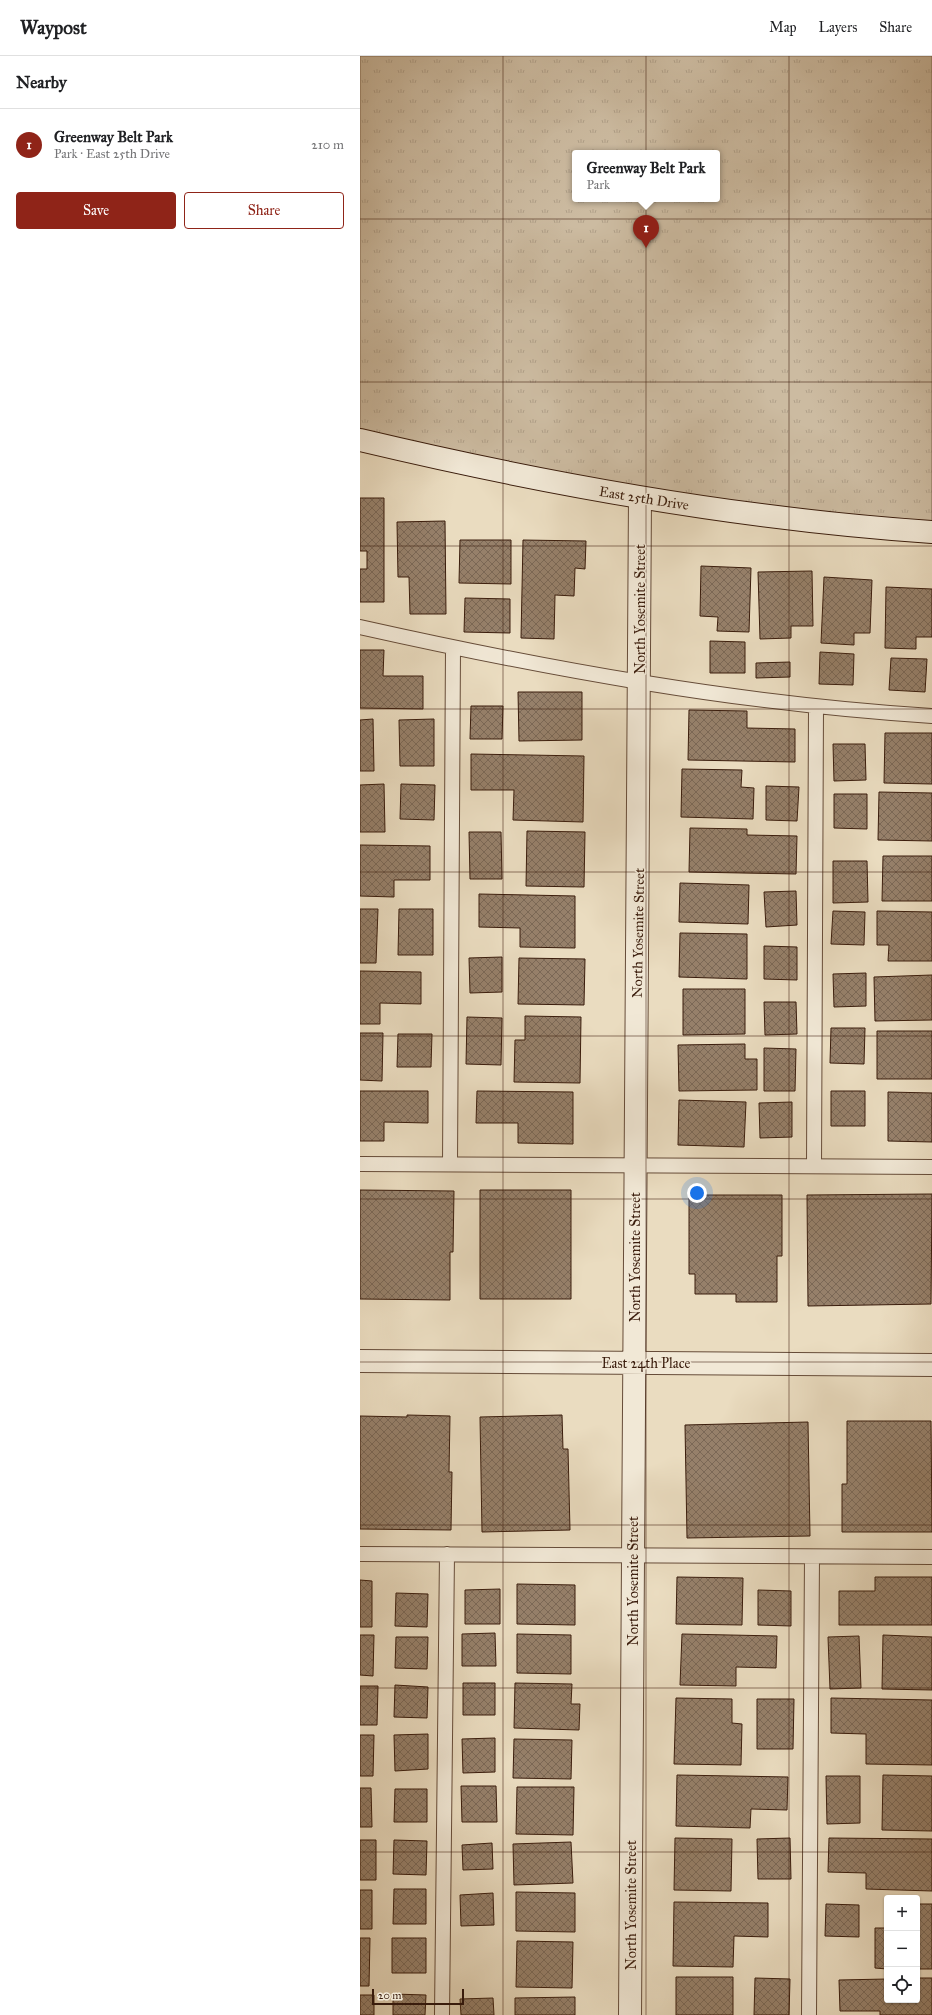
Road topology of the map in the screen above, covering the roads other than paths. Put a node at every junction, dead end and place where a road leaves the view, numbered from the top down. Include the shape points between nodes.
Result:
1 (360, 440) edge
2 (640, 498) junction
3 (932, 532) edge
4 (360, 627) edge
5 (453, 648) junction
6 (640, 682) junction
7 (816, 707) junction
8 (932, 716) edge
9 (360, 1164) edge
10 (450, 1164) junction
11 (636, 1165) junction
12 (814, 1166) junction
13 (932, 1167) edge
14 (360, 1361) edge
15 (634, 1363) junction
16 (932, 1365) edge
17 (360, 1554) edge
18 (447, 1554) junction
19 (633, 1556) junction
20 (812, 1557) junction
21 (932, 1557) edge
22 (442, 2015) edge
23 (630, 2015) edge
24 (809, 2015) edge

1 - 2 street, East 25th Drive via 464,465
2 - 3 street, East 25th Drive via 764,516
2 - 6 street, North Yosemite Street
4 - 5 lane
5 - 6 lane
5 - 10 lane
6 - 7 lane
6 - 11 street, North Yosemite Street
7 - 8 lane
7 - 12 lane
9 - 10 lane
10 - 11 lane
11 - 12 lane
11 - 15 street, North Yosemite Street
12 - 13 lane
14 - 15 street, East 24th Place
15 - 16 street, East 24th Place
15 - 19 street, North Yosemite Street
17 - 18 lane
18 - 19 lane
18 - 22 lane
19 - 20 lane
19 - 23 street, North Yosemite Street
20 - 21 lane
20 - 24 lane

